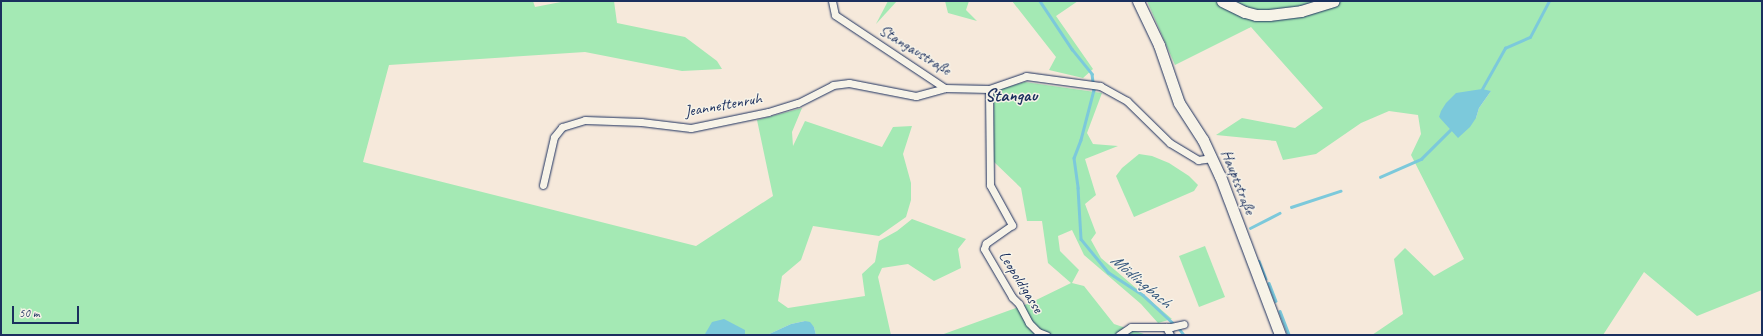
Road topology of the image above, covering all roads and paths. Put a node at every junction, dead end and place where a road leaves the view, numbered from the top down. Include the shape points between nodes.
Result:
1 (832, 1) edge
2 (1138, 1) edge
3 (1222, 1) edge
4 (1333, 1) edge
5 (944, 88) junction
6 (989, 89) junction
7 (1212, 158) junction
8 (543, 185) dead end
9 (1184, 324) dead end
10 (1168, 327) junction
11 (1046, 335) edge
12 (1119, 335) edge
13 (1170, 335) edge
14 (1280, 335) edge

1 - 5 street, Stangaustraße via 835,15
2 - 7 main road, Hauptstraße via 1159,45 1179,103
3 - 4 main road via 1256,15 1288,13
5 - 6 street, Stangaustraße
5 - 8 street, Jeannettenruh via 916,96 849,83 833,85 798,103 691,128 641,122 585,120 562,127 554,137
6 - 7 street, Stangaustraße via 1026,76 1100,86 1127,101 1170,143 1198,160
6 - 11 street, Leopoldigasse via 990,186 1012,225 986,242 984,249 1029,323 1038,332
7 - 14 main road, Hauptstraße
9 - 10 street
10 - 12 street via 1131,327
10 - 13 street

